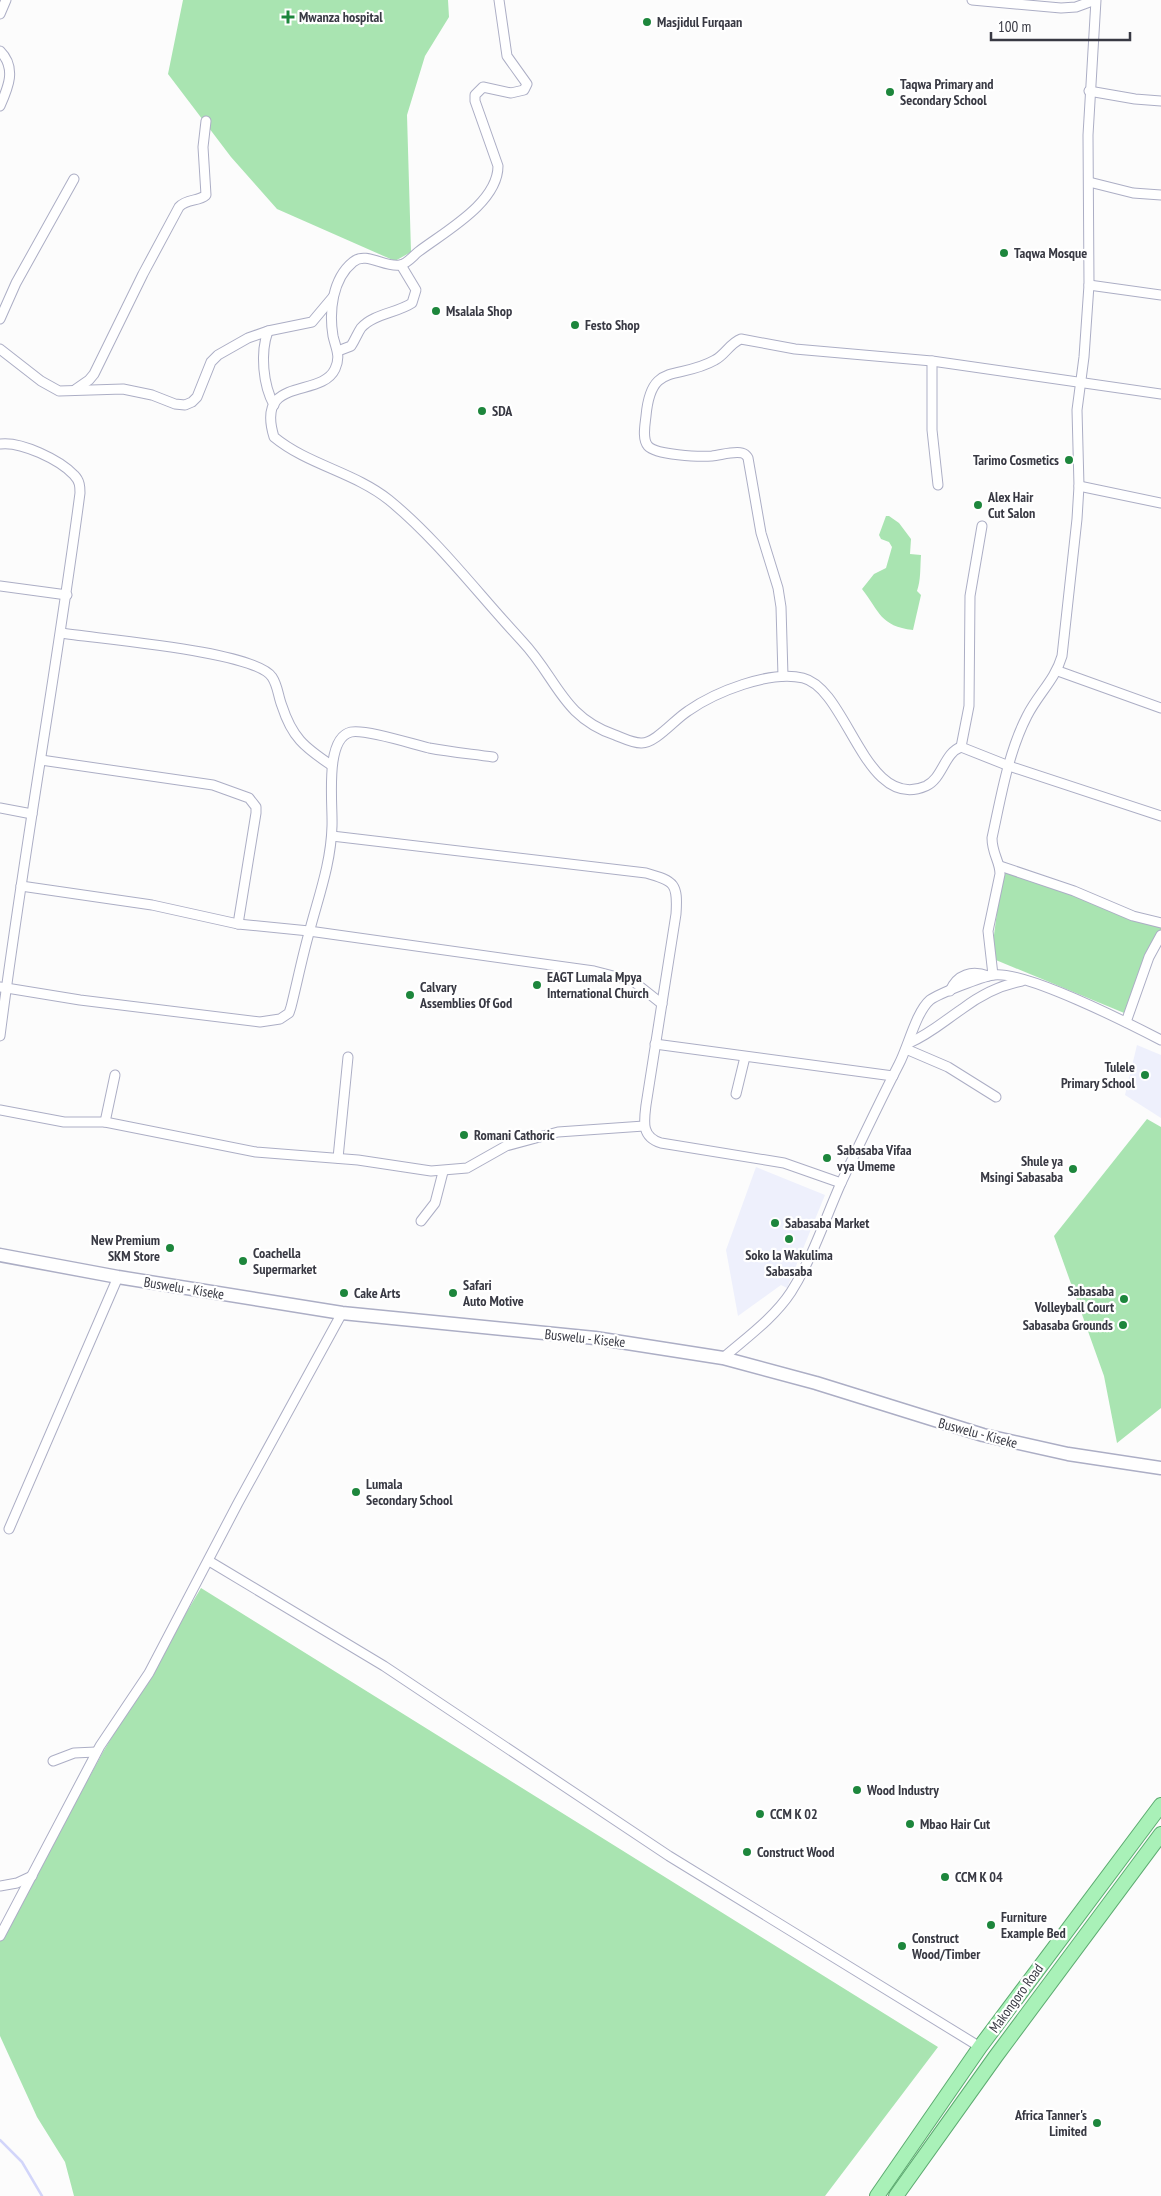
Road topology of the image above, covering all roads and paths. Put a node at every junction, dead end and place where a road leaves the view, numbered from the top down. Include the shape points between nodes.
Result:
1 (6, 0) edge
2 (499, 0) edge
3 (972, 0) edge
4 (1096, 0) edge
5 (0, 14) edge
6 (0, 51) edge
7 (1089, 91) junction
8 (1161, 101) edge
9 (0, 106) edge
10 (206, 121) dead end
11 (74, 179) dead end
12 (1089, 182) junction
13 (1161, 195) edge
14 (401, 265) junction
15 (1089, 285) junction
16 (1161, 295) edge
17 (333, 298) junction
18 (0, 319) edge
19 (268, 331) junction
20 (0, 349) edge
21 (338, 351) junction
22 (932, 361) junction
23 (1080, 383) junction
24 (73, 391) junction
25 (1161, 394) edge
26 (274, 405) junction
27 (0, 444) edge
28 (938, 485) dead end
29 (1079, 486) junction
30 (1161, 503) edge
31 (982, 526) dead end
32 (0, 586) edge
33 (67, 595) junction
34 (61, 633) junction
35 (1058, 671) junction
36 (783, 676) junction
37 (1161, 708) edge
38 (961, 747) junction
39 (493, 757) dead end
40 (41, 760) junction
41 (331, 765) junction
42 (1009, 766) junction
43 (0, 808) edge
44 (32, 814) junction
45 (1161, 816) edge
46 (332, 836) junction
47 (1000, 866) junction
48 (21, 886) junction
49 (1161, 923) edge
50 (238, 924) junction
51 (309, 931) junction
52 (1161, 935) edge
53 (991, 976) junction
54 (1025, 980) junction
55 (3, 987) edge
56 (662, 1004) junction
57 (1126, 1022) junction
58 (0, 1036) edge
59 (1161, 1040) edge
60 (655, 1044) junction
61 (908, 1046) junction
62 (348, 1057) dead end
63 (745, 1057) junction
64 (114, 1076) dead end
65 (893, 1076) junction
66 (736, 1094) dead end
67 (996, 1097) dead end
68 (0, 1110) edge
69 (105, 1122) junction
70 (644, 1126) junction
71 (338, 1158) junction
72 (443, 1172) junction
73 (841, 1183) junction
74 (421, 1221) dead end
75 (0, 1255) edge
76 (118, 1278) junction
77 (342, 1313) junction
78 (723, 1358) junction
79 (1161, 1468) edge
80 (9, 1529) dead end
81 (209, 1562) junction
82 (96, 1752) junction
83 (53, 1761) dead end
84 (1161, 1805) edge
85 (1161, 1834) edge
86 (32, 1876) junction
87 (0, 1886) edge
88 (0, 1936) edge
89 (980, 2047) junction
90 (877, 2196) edge
91 (896, 2196) edge

1 - 5 street
2 - 14 street via 507,56 527,84 524,90 511,93 483,87 475,95 474,101 498,174 485,196 463,220
3 - 4 street via 1061,8
4 - 7 street
6 - 9 street via 10,68
7 - 8 street
7 - 12 street
10 - 24 street via 202,147 206,195 179,207 94,374
11 - 18 street via 16,283
12 - 13 street via 1133,193
12 - 15 street
14 - 17 street via 369,259 354,261 346,269
14 - 21 street via 416,290 412,303 367,323 352,346
15 - 16 street
15 - 23 street
17 - 19 street via 312,322
17 - 21 street via 334,337
19 - 24 street via 218,355 211,362 197,397 185,405 123,389
19 - 26 street via 264,354 266,382
20 - 24 street via 51,388
21 - 26 street via 332,375 284,394
22 - 23 street
22 - 28 street via 932,430
22 - 36 street via 794,349 741,339 716,360 661,377 649,393 645,436 646,444 651,448 699,455 740,453 748,458 761,534 778,588
23 - 25 street
23 - 29 street via 1077,410
26 - 36 street via 274,437 360,481 389,500 431,540 525,644 567,703 588,723 625,739 648,743 705,700 744,684
27 - 33 street via 19,444 44,455 76,476 80,485
29 - 30 street
29 - 35 street
31 - 38 street via 970,606 968,706
32 - 33 street
33 - 34 street
34 - 40 street
34 - 41 street via 222,656 258,667 271,675 278,687 287,722 295,737
35 - 37 street
35 - 42 street via 1028,714
36 - 38 street via 806,679 821,689 868,762 882,778 896,786 913,790 937,779 955,750
38 - 42 street
39 - 41 street via 351,732 341,738
40 - 44 street
40 - 50 street via 213,785 249,798 256,807 256,813
41 - 46 street
42 - 45 street
42 - 47 street via 992,838 992,850
43 - 44 street
44 - 48 street
46 - 51 street via 324,880
46 - 56 street via 646,873 670,881 677,893 676,914
47 - 49 street via 1133,916
47 - 53 street via 988,931
48 - 50 street via 121,900
48 - 55 street
50 - 51 street
51 - 55 street via 289,1013 272,1022 225,1019
51 - 56 street via 602,972 633,981
52 - 57 street
53 - 54 street
53 - 61 street via 930,1000
54 - 57 street
54 - 61 street via 993,991 964,1007
55 - 58 street
56 - 60 street
57 - 59 street
60 - 63 street
60 - 70 street
61 - 65 street
61 - 67 street
62 - 71 street
63 - 65 street
63 - 66 street
64 - 69 street
65 - 73 street
68 - 69 street via 64,1122
69 - 71 street via 256,1152
70 - 72 street via 558,1132 506,1146 467,1168
70 - 73 street via 647,1135 656,1142 784,1163
71 - 72 street
72 - 74 street via 435,1203
73 - 78 street via 809,1258 790,1293 766,1320
75 - 76 main road, Buswelu - Kiseke
76 - 77 main road, Buswelu - Kiseke
76 - 80 street
77 - 78 main road, Buswelu - Kiseke via 595,1338
77 - 81 street
78 - 79 main road, Buswelu - Kiseke via 807,1380 983,1435 1068,1454
81 - 82 street via 150,1673
81 - 89 street via 384,1666 668,1856
82 - 83 street via 74,1753
82 - 86 street
84 - 89 main road, Makongoro Road
85 - 91 main road, Makongoro Road
86 - 87 street
86 - 88 street
89 - 90 main road, Makongoro Road

